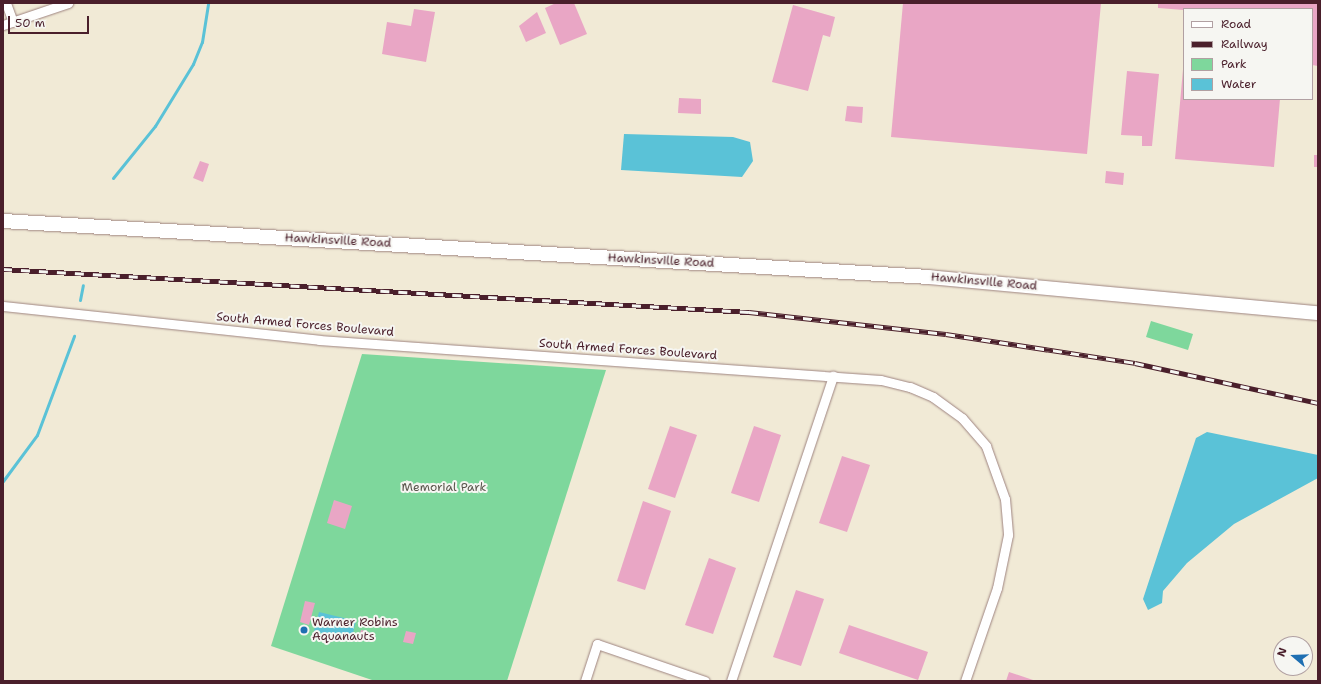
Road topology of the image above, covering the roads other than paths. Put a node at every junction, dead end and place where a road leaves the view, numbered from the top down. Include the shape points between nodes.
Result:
1 (6, 3) edge
2 (68, 3) edge
3 (12, 22) junction
4 (3, 25) edge
5 (3, 221) edge
6 (3, 306) edge
7 (1318, 313) edge
8 (832, 376) junction
9 (585, 681) edge
10 (705, 681) edge
11 (731, 681) edge
12 (965, 681) edge

1 - 3 street
2 - 3 street
3 - 4 street
5 - 7 main road, Hawkinsville Road via 928,277
6 - 8 street, South Armed Forces Boulevard via 319,340
8 - 11 street
8 - 12 street, South Armed Forces Boulevard via 881,380 933,397 962,418 986,446 998,472 1005,499 1008,535 997,588
9 - 10 street via 597,644

